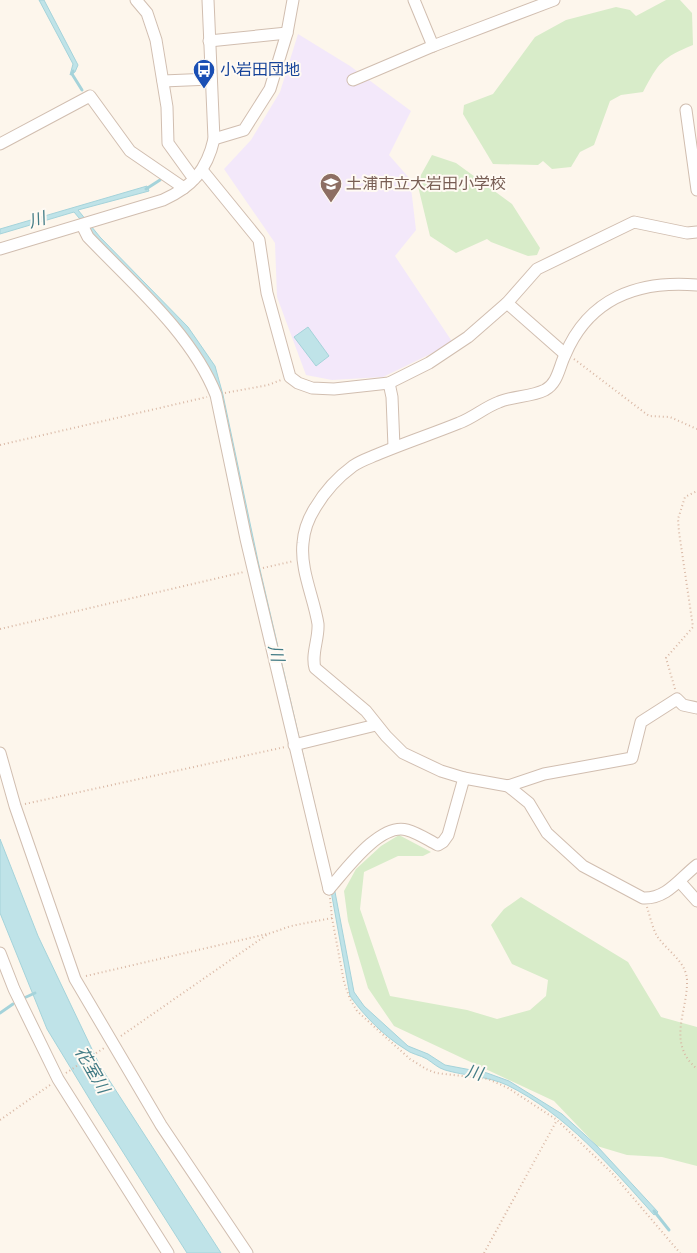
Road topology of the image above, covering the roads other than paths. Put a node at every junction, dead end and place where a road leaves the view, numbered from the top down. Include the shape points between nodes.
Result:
1 (136, 0) edge
2 (208, 0) edge
3 (293, 0) edge
4 (414, 0) edge
5 (554, 0) edge
6 (287, 33) junction
7 (210, 41) junction
8 (433, 46) junction
9 (211, 79) junction
10 (163, 80) junction
11 (353, 80) dead end
12 (686, 110) dead end
13 (214, 139) junction
14 (0, 144) edge
15 (202, 170) junction
16 (194, 179) junction
17 (184, 188) junction
18 (697, 190) edge
19 (82, 225) junction
20 (697, 232) edge
21 (0, 249) edge
22 (697, 286) edge
23 (507, 303) junction
24 (565, 354) junction
25 (389, 383) junction
26 (394, 447) junction
27 (697, 708) edge
28 (376, 725) junction
29 (294, 745) junction
30 (0, 753) edge
31 (464, 778) junction
32 (508, 786) junction
33 (697, 865) edge
34 (680, 882) junction
35 (697, 900) edge
36 (0, 953) edge
37 (168, 1253) edge
38 (247, 1253) edge

1 - 10 street via 147,13 156,40
2 - 7 street
3 - 6 street
4 - 8 street
5 - 8 street
6 - 7 street
6 - 13 street via 270,89 244,130
7 - 9 street
8 - 11 street
9 - 10 street
9 - 13 street
10 - 16 street via 168,143
12 - 18 street
13 - 15 street via 210,157
14 - 17 street via 90,96 130,151
15 - 16 street
15 - 25 street via 259,240 267,293 290,377 298,384 312,388 334,389
16 - 17 street
17 - 19 street via 163,200
19 - 21 street
19 - 29 street via 88,237 190,346 216,395
20 - 23 street via 687,233 634,222 536,269
22 - 24 street via 663,285 619,295 598,308 580,326
23 - 24 street
23 - 25 street via 468,338 429,363
24 - 26 street via 554,382 544,390 498,402 461,422
25 - 26 street
26 - 28 street via 354,465 336,480 322,496 306,523 302,544 318,625 313,661 315,668 366,711
27 - 32 street via 683,705 677,699 641,722 632,758 544,774
28 - 29 street
28 - 31 street via 403,753 441,771
29 - 31 street via 329,889 368,845 389,831 406,830 438,845 443,842 448,835
30 - 38 street via 15,806 75,979 162,1125
31 - 32 street
32 - 34 street via 529,803 547,833 583,866 643,898 654,899
33 - 34 street
34 - 35 street
36 - 37 street via 14,989 58,1079

